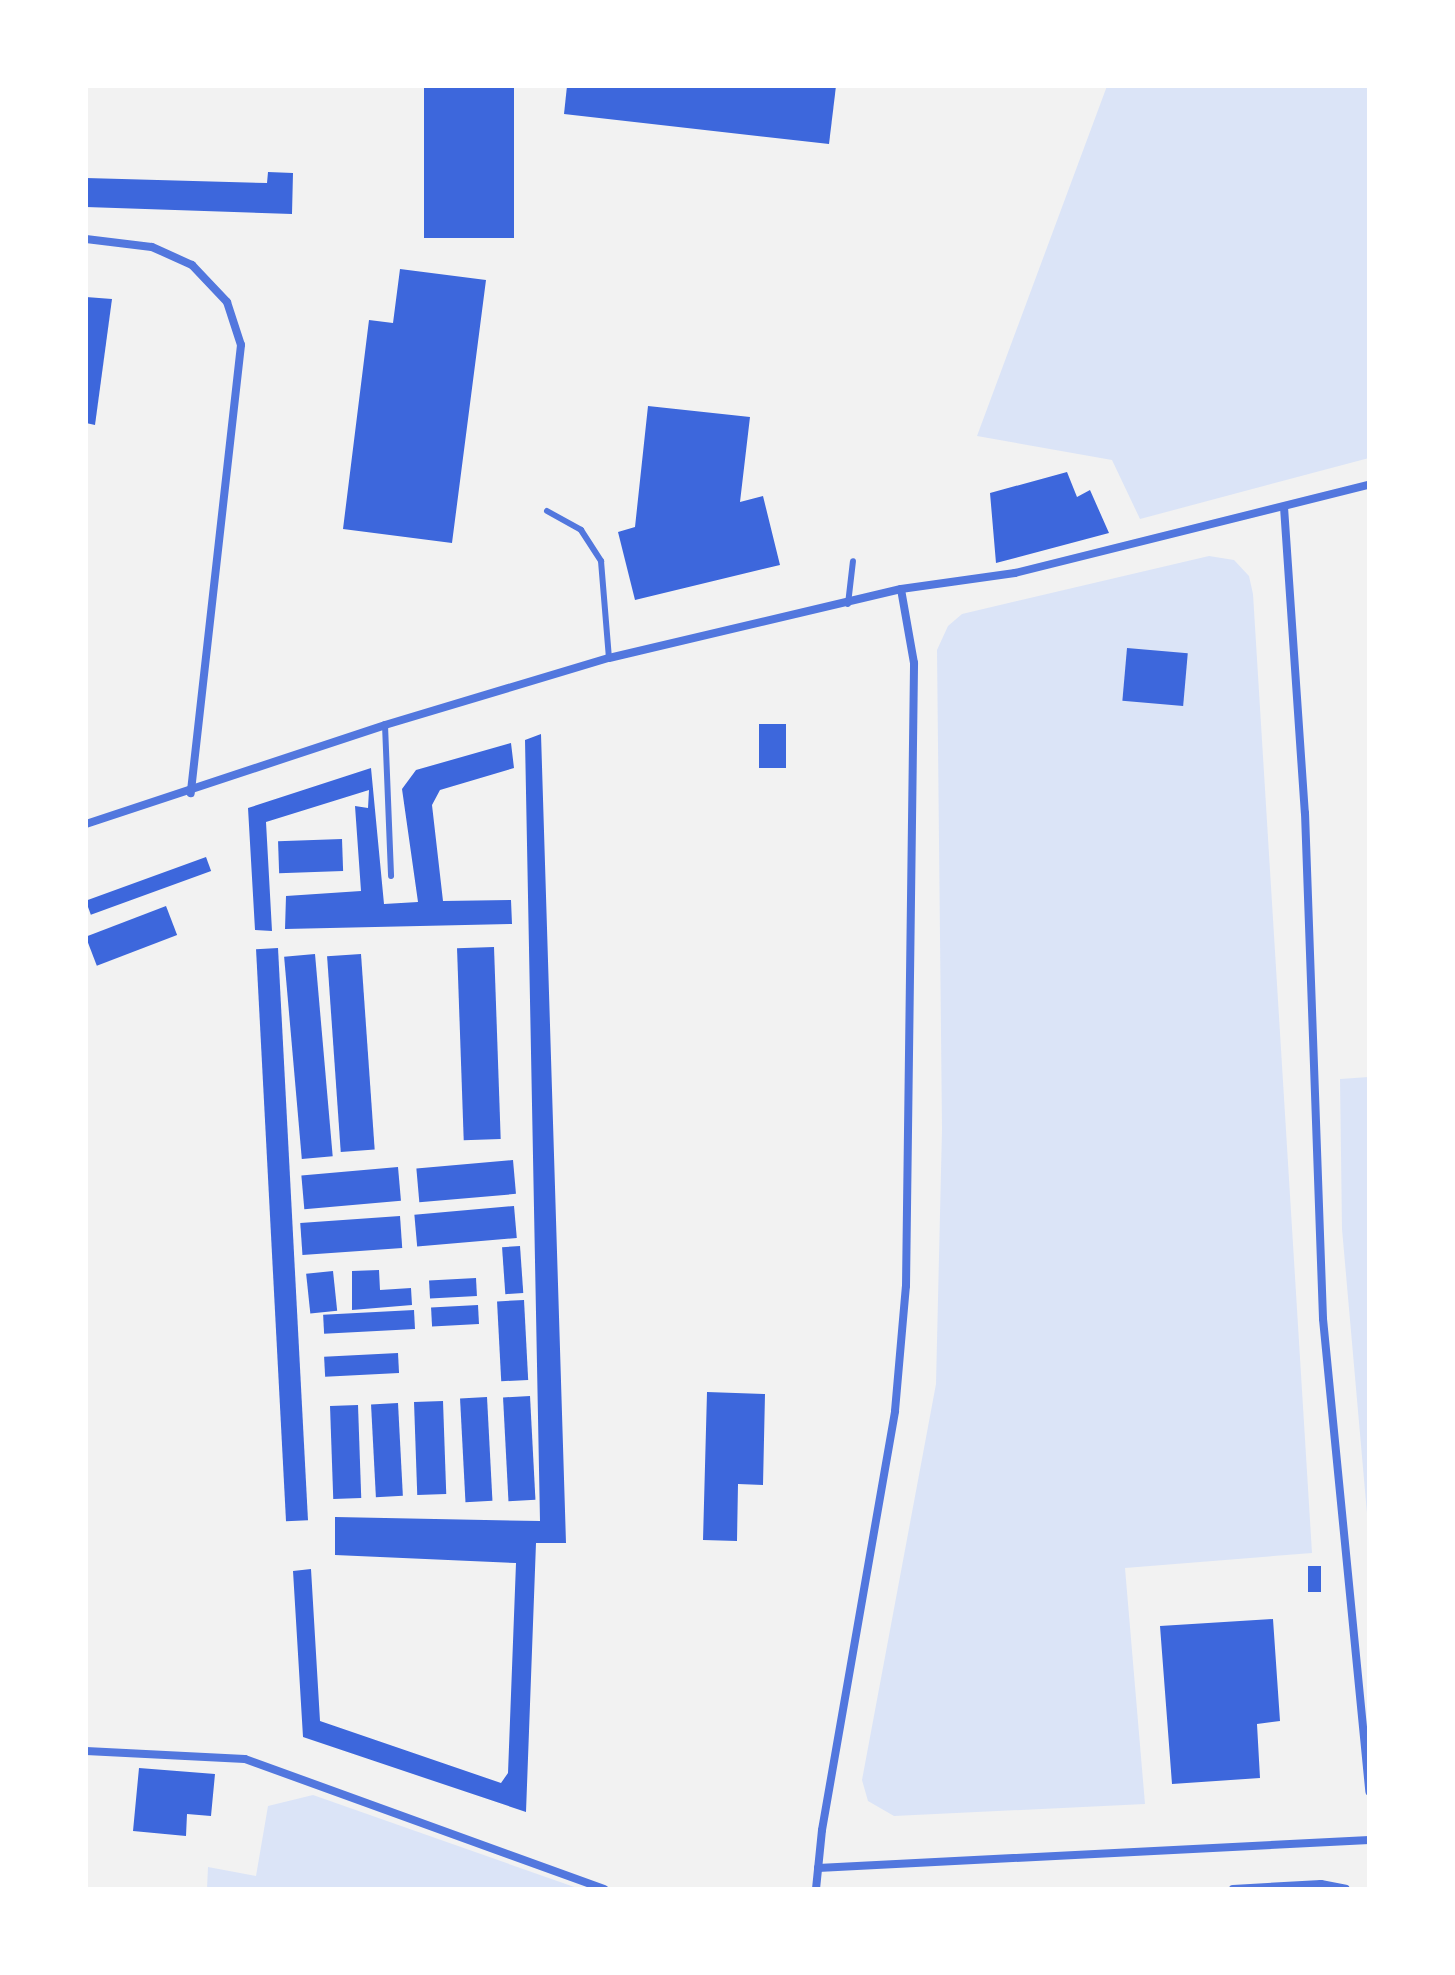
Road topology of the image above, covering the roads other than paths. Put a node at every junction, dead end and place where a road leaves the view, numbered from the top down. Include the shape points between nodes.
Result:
1 (86, 239) edge
2 (1369, 485) edge
3 (1284, 507) junction
4 (547, 511) dead end
5 (853, 561) dead end
6 (901, 589) junction
7 (848, 604) junction
8 (609, 658) junction
9 (385, 725) junction
10 (191, 793) junction
11 (86, 824) edge
12 (391, 876) dead end
13 (86, 1751) edge
14 (1369, 1792) edge
15 (1369, 1840) edge
16 (818, 1868) junction
17 (604, 1889) edge
18 (816, 1889) edge
19 (1233, 1889) edge
20 (1346, 1889) edge

1 - 10 street via 152,247 192,265 227,302 241,345
2 - 3 street
3 - 6 street via 1015,573
3 - 14 street via 1305,813 1323,1319
4 - 8 lane via 581,530 601,561
5 - 7 lane
6 - 7 street
6 - 16 street via 914,663 906,1286 895,1411
7 - 8 street
8 - 9 street
9 - 10 street
9 - 12 lane
10 - 11 street
13 - 17 street via 245,1759
15 - 16 street
16 - 18 street
19 - 20 street via 1321,1884

